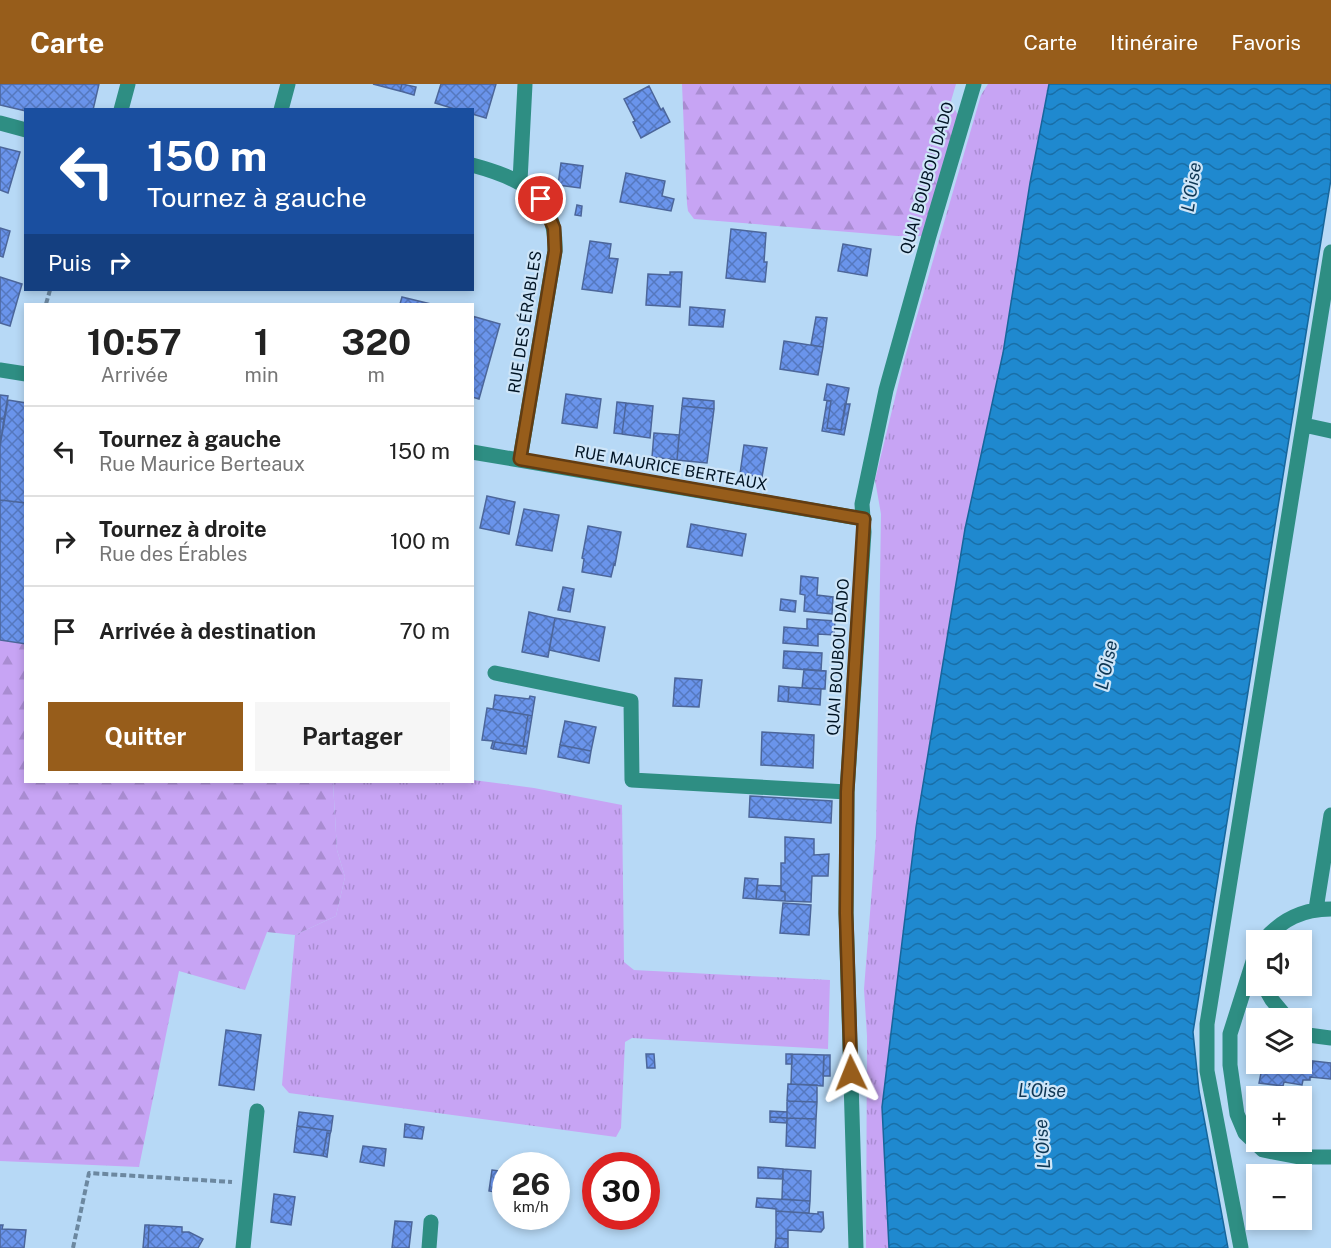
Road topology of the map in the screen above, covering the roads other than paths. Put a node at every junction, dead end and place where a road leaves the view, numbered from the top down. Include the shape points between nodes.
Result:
1 (128, 84) edge
2 (288, 84) edge
3 (525, 84) edge
4 (975, 84) edge
5 (122, 108) edge
6 (282, 108) edge
7 (0, 123) edge
8 (24, 129) edge
9 (474, 166) edge
10 (520, 181) junction
11 (1331, 252) edge
12 (0, 370) edge
13 (24, 374) edge
14 (1304, 425) junction
15 (1331, 431) edge
16 (474, 452) edge
17 (520, 459) junction
18 (864, 519) junction
19 (495, 673) dead end
20 (847, 792) junction
21 (1331, 815) edge
22 (1324, 909) edge
23 (1277, 930) edge
24 (1246, 984) edge
25 (1270, 996) edge
26 (1279, 1008) edge
27 (1312, 1036) edge
28 (1331, 1038) edge
29 (257, 1111) dead end
30 (1331, 1157) edge
31 (431, 1222) dead end
32 (243, 1248) edge
33 (429, 1248) edge
34 (856, 1248) edge
35 (1241, 1248) edge

1 - 5 street
2 - 6 street
3 - 10 street
4 - 18 street, QUAI BOUBOU DADO via 886,390 862,504
7 - 8 street
9 - 10 street, RUE DES ÉRABLES
10 - 17 street, RUE DES ÉRABLES via 546,207 555,240
11 - 14 street
12 - 13 street
14 - 15 street
14 - 35 street via 1207,1024 1207,1071
16 - 17 street, RUE MAURICE BERTEAUX
17 - 18 street, RUE MAURICE BERTEAUX
18 - 20 street, QUAI BOUBOU DADO
19 - 20 street via 631,701 632,780
20 - 34 street, QUAI BOUBOU DADO via 846,913
21 - 22 street
22 - 23 street via 1291,916
24 - 30 street via 1230,1034 1237,1114 1245,1133 1263,1150 1299,1157
25 - 26 street
27 - 28 street
29 - 32 street
31 - 33 street

